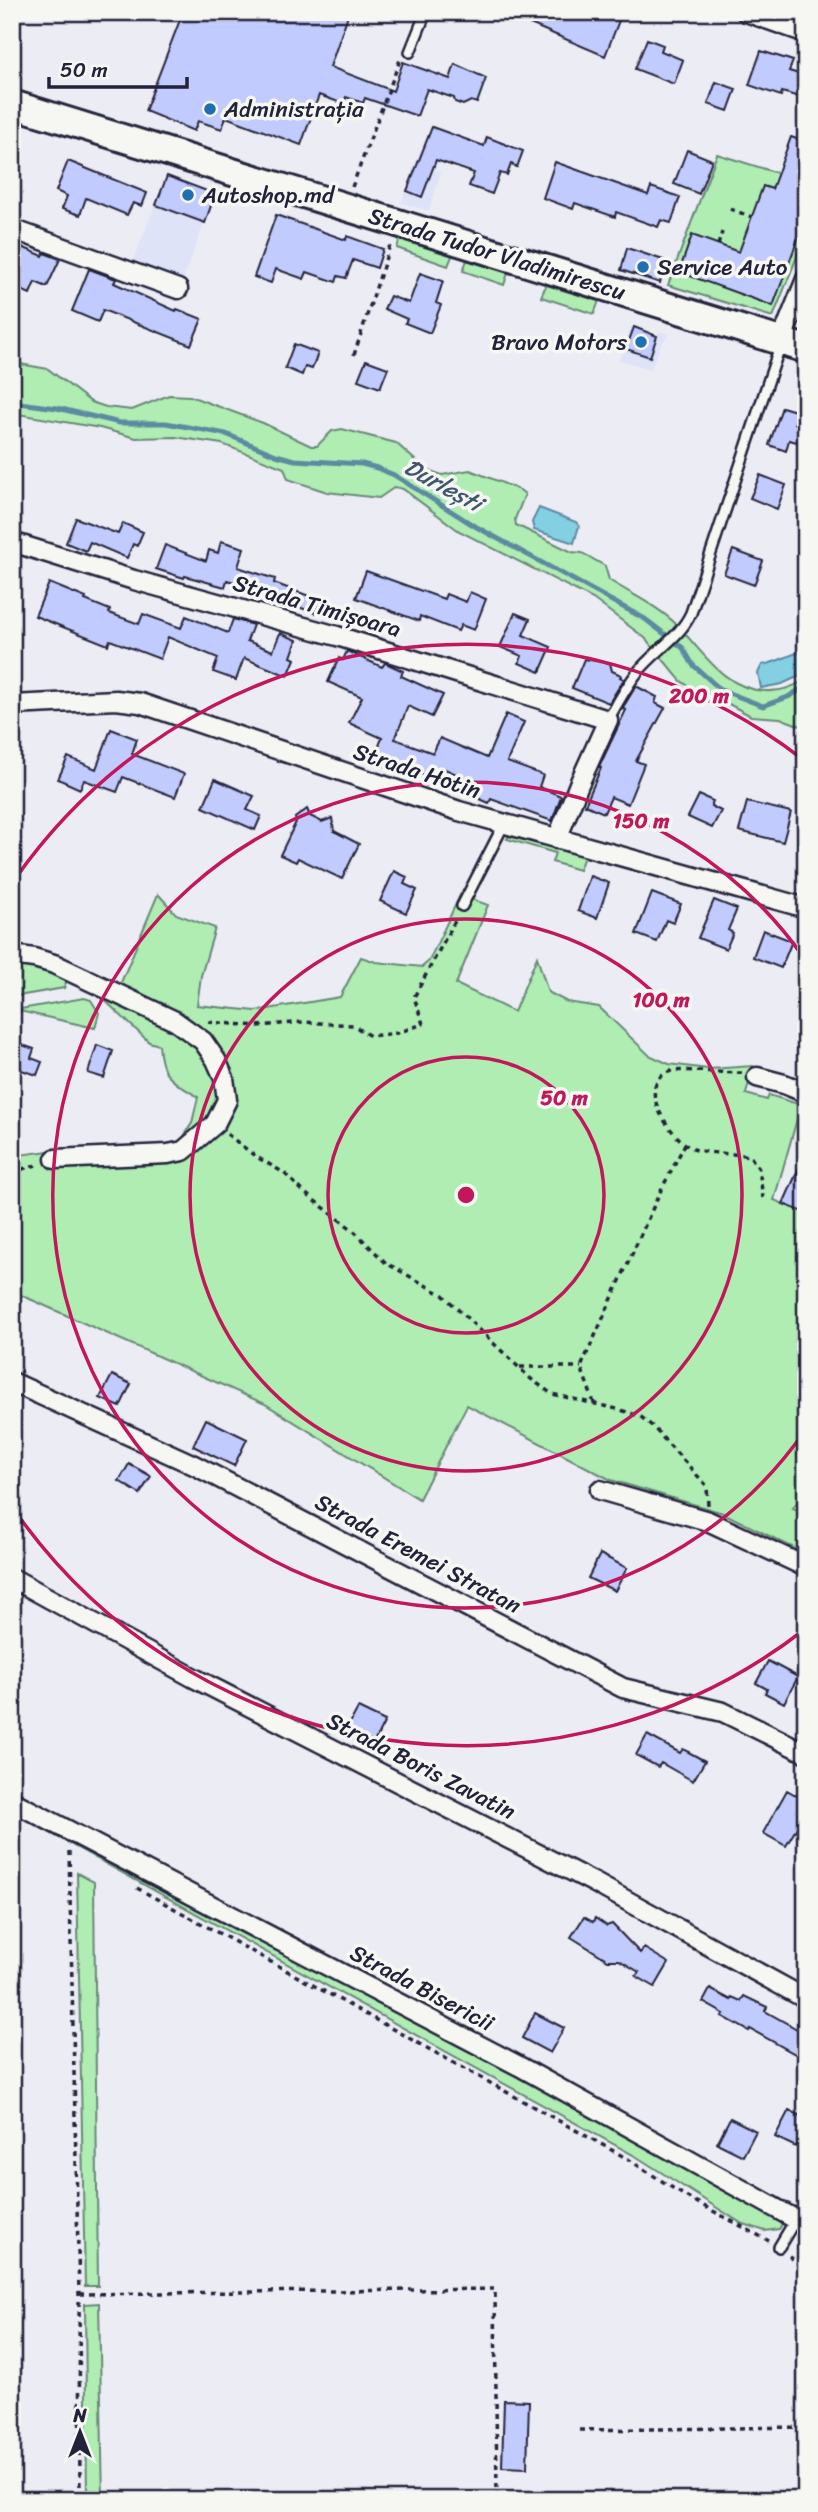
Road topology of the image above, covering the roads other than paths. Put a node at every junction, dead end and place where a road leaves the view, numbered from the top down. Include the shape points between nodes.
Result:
1 (426, 12) edge
2 (746, 12) edge
3 (806, 33) edge
4 (410, 52) dead end
5 (12, 104) edge
6 (12, 229) edge
7 (806, 279) edge
8 (178, 289) dead end
9 (794, 345) edge
10 (12, 542) edge
11 (12, 705) edge
12 (608, 720) junction
13 (504, 824) junction
14 (557, 839) junction
15 (462, 906) road end
16 (806, 908) edge
17 (12, 955) edge
18 (757, 1077) road end
19 (806, 1093) edge
20 (55, 1159) road end
21 (12, 1382) edge
22 (600, 1490) dead end
23 (806, 1567) edge
24 (12, 1578) edge
25 (806, 1753) edge
26 (12, 1801) edge
27 (806, 1999) edge
28 (806, 2202) edge
29 (800, 2222) edge
30 (779, 2247) road end

1 - 4 lane
2 - 3 street
5 - 9 main road, Strada Tudor Vladimirescu
6 - 8 street
7 - 9 street
9 - 12 lane via 684,629 635,675
10 - 12 street, Strada Timișoara
11 - 13 street, Strada Hotin via 140,702
12 - 14 street
13 - 14 street, Strada Hotin
13 - 15 lane
14 - 16 street, Strada Hotin
17 - 20 street via 54,964 175,1021 202,1041 224,1079 227,1100 215,1124 183,1150
18 - 19 street
21 - 25 street, Strada Eremei Stratan via 194,1465 624,1688 723,1712
22 - 23 street via 708,1521
24 - 27 street, Strada Boris Zavatin via 194,1678 593,1882
26 - 29 street, Strada Bisericii via 519,2066
28 - 29 lane
29 - 30 lane

